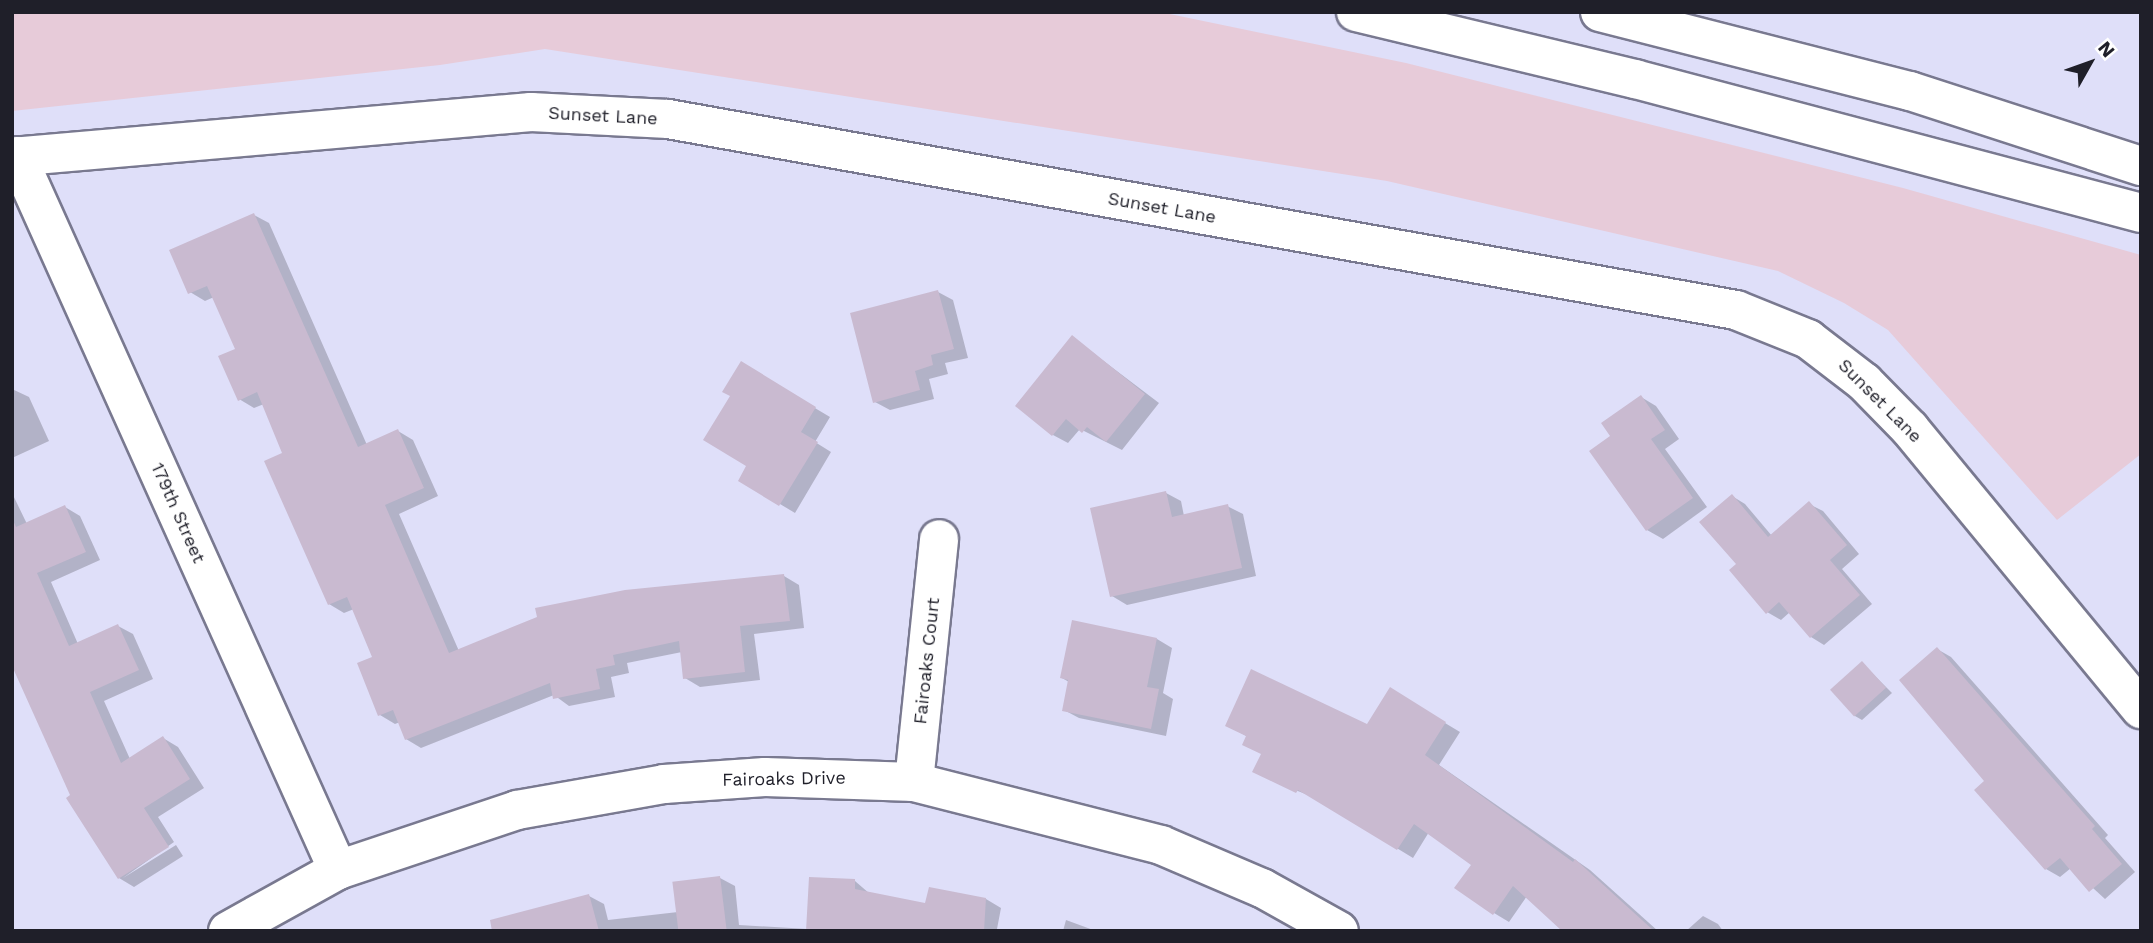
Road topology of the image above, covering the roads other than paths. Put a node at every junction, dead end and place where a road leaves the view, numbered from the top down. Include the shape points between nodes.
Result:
1 (1356, 12) edge
2 (1600, 12) edge
3 (15, 157) edge
4 (2141, 166) edge
5 (2141, 214) edge
6 (939, 539) dead end
7 (2141, 709) edge
8 (914, 782) junction
9 (338, 870) junction
10 (228, 931) edge
11 (1339, 931) edge

1 - 5 main road via 1634,79
2 - 4 main road via 1910,91
3 - 7 main road, Sunset Lane via 531,112 668,120 1736,310 1808,339 1864,382 1910,429
3 - 9 main road, 179th Street
6 - 8 main road, Fairoaks Court
8 - 9 main road, Fairoaks Drive via 765,777 664,784 517,810
8 - 11 main road, Fairoaks Drive via 1161,845 1262,888
9 - 10 main road, Fairoaks Drive

